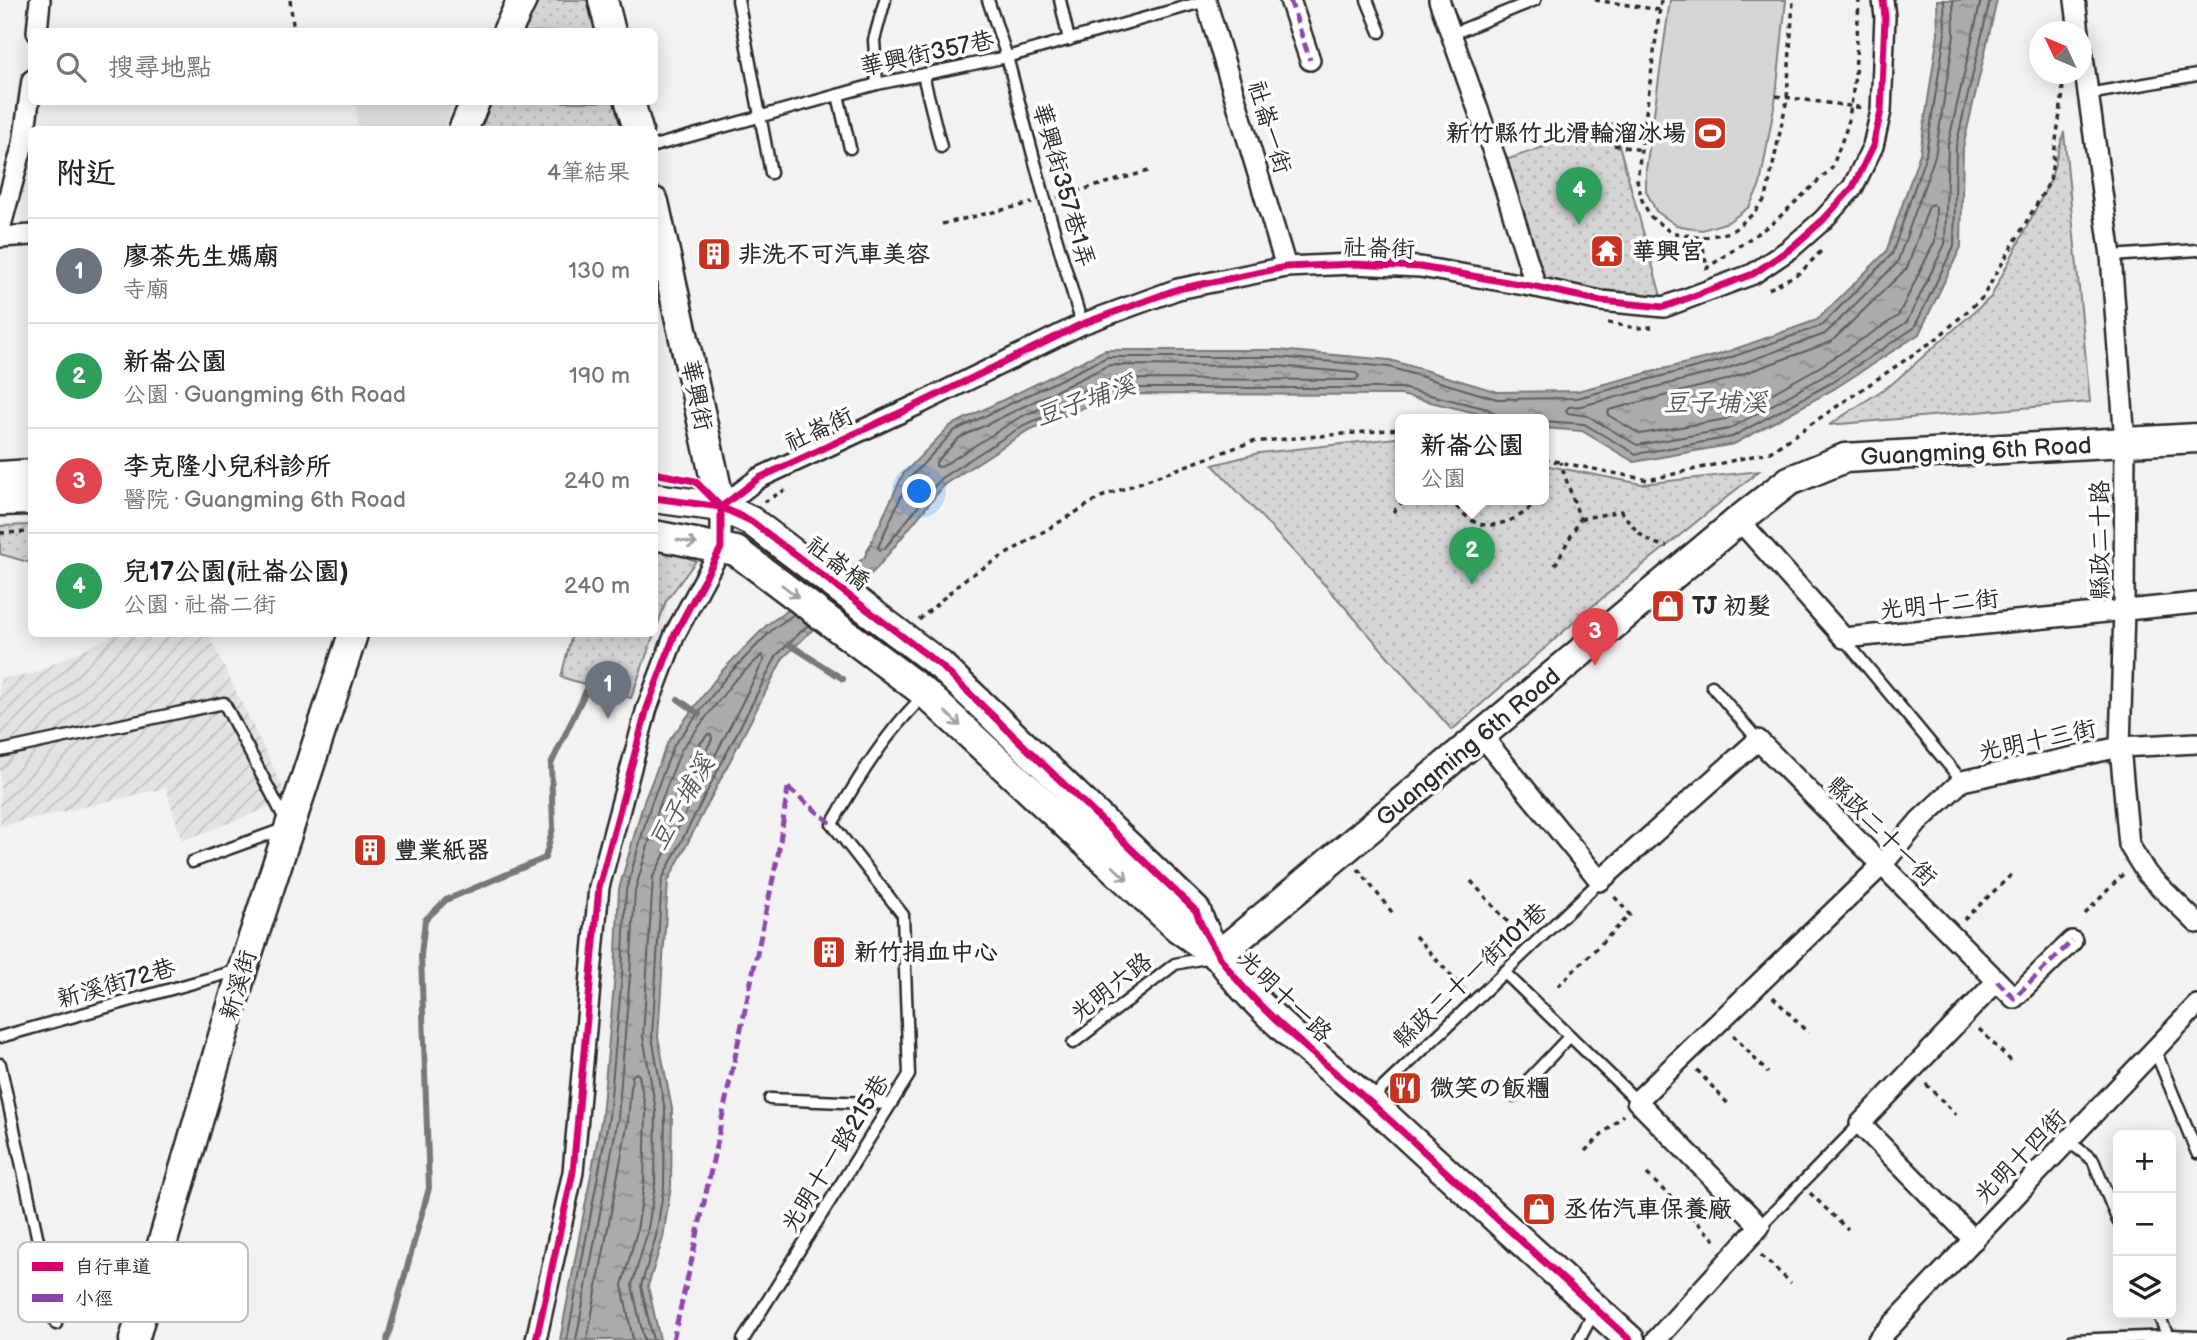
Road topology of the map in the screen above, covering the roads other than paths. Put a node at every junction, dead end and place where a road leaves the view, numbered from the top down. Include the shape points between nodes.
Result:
1 (40, 0) edge
2 (522, 0) edge
3 (603, 0) edge
4 (738, 0) edge
5 (885, 0) edge
6 (988, 0) edge
7 (1060, 0) edge
8 (1207, 0) edge
9 (1290, 0) edge
10 (1367, 0) edge
11 (1439, 0) edge
12 (1535, 0) edge
13 (1883, 0) edge
14 (2075, 0) edge
15 (2078, 21) edge
16 (37, 28) edge
17 (509, 28) edge
18 (610, 28) edge
19 (1380, 32) dead end
20 (1452, 34) junction
21 (1069, 40) junction
22 (1007, 57) junction
23 (1310, 60) dead end
24 (923, 75) junction
25 (2197, 75) edge
26 (877, 84) junction
27 (2086, 84) edge
28 (2087, 94) junction
29 (838, 95) junction
30 (28, 105) edge
31 (474, 105) edge
32 (631, 105) edge
33 (759, 118) junction
34 (465, 126) edge
35 (637, 126) edge
36 (658, 145) edge
37 (941, 147) dead end
38 (850, 148) dead end
39 (771, 173) dead end
40 (658, 220) edge
41 (0, 229) edge
42 (28, 235) edge
43 (0, 237) edge
44 (2197, 250) edge
45 (2111, 256) junction
46 (1286, 267) junction
47 (1536, 287) junction
48 (1082, 324) junction
49 (2197, 438) edge
50 (2125, 442) junction
51 (28, 474) edge
52 (0, 476) edge
53 (658, 499) edge
54 (28, 500) edge
55 (0, 501) edge
56 (721, 507) junction
57 (1739, 520) junction
58 (658, 536) edge
59 (728, 549) junction
60 (2197, 603) edge
61 (2124, 610) junction
62 (910, 628) joint
63 (351, 637) edge
64 (1844, 638) junction
65 (882, 660) joint
66 (1712, 686) dead end
67 (926, 694) junction
68 (1482, 736) junction
69 (1758, 740) junction
70 (2197, 743) edge
71 (2120, 747) junction
72 (0, 751) edge
73 (1962, 781) junction
74 (289, 827) junction
75 (192, 862) dead end
76 (1881, 866) junction
77 (1600, 881) junction
78 (2197, 923) edge
79 (2072, 941) dead end
80 (1217, 956) junction
81 (243, 968) junction
82 (1504, 972) junction
83 (1997, 981) junction
84 (2197, 1006) edge
85 (1570, 1036) junction
86 (0, 1037) edge
87 (1073, 1043) dead end
88 (2155, 1050) junction
89 (0, 1064) edge
90 (1513, 1096) dead end
91 (770, 1099) dead end
92 (1369, 1101) junction
93 (1637, 1101) junction
94 (891, 1104) junction
95 (1860, 1124) junction
96 (2068, 1141) junction
97 (2197, 1153) edge
98 (2113, 1209) edge
99 (1760, 1227) junction
100 (1974, 1240) junction
101 (38, 1242) edge
102 (163, 1242) edge
103 (1596, 1309) junction
104 (2160, 1319) edge
105 (139, 1322) edge
106 (2168, 1336) junction
107 (2195, 1338) edge
108 (134, 1340) edge
109 (536, 1340) edge
110 (743, 1340) edge
111 (1579, 1340) edge
112 (1630, 1340) edge
113 (1656, 1340) edge
114 (1878, 1340) edge
115 (2073, 1340) edge

1 - 16 street
2 - 17 street
3 - 18 street
4 - 33 lane
5 - 26 lane via 874,40
6 - 22 lane, 華興街357巷1弄
7 - 21 lane
8 - 21 lane, 華興街357巷
8 - 46 street, 社崙一街
9 - 23 street
10 - 19 lane
11 - 20 street
12 - 20 lane
13 - 47 street, 社崙街 via 1881,111 1873,146 1853,187 1790,249 1754,274 1664,307 1601,301
14 - 15 street
20 - 47 street
21 - 22 lane, 華興街357巷
22 - 24 lane, 華興街357巷
22 - 48 lane, 華興街357巷1弄
24 - 26 lane, 華興街357巷
24 - 37 lane
25 - 28 lane
26 - 29 lane, 華興街357巷
27 - 28 street, 縣政二十路
28 - 45 street, 縣政二十路
29 - 33 lane, 華興街357巷
29 - 38 lane
30 - 41 street
31 - 34 street
32 - 35 street
33 - 36 lane, 華興街357巷
33 - 39 lane
40 - 56 street, 華興街
42 - 43 street
44 - 45 lane
45 - 50 street, 縣政二十路
46 - 47 street, 社崙街 via 1420,267
46 - 48 street, 社崙街 via 1178,289
48 - 56 street, 社崙街 via 759,478
49 - 50 street, Guangming 6th Road
50 - 57 street, Guangming 6th Road via 1845,458 1789,481
50 - 61 street, 縣政二十路
51 - 52 street
53 - 56 street, 社崙橋
54 - 55 street
56 - 59 street
56 - 62 street, 社崙橋 via 755,513
57 - 64 street
57 - 68 street, Guangming 6th Road
58 -> 59 street
59 -> 65 street, 社崙橋
59 - 109 street via 675,634 647,708 599,887 573,1171
60 - 61 street, 光明十二街
61 - 64 street, 光明十二街
61 - 71 street, 縣政二十路
62 - 80 street, 光明十一路 via 940,664 1196,911
63 - 74 street, 新溪街
64 - 73 lane
65 - 67 street, 光明十一路
66 - 69 lane
67 -> 80 street, 光明十一路 via 1177,927
67 - 94 lane, 光明十一路215巷 via 856,783 831,824 903,915 909,1074
68 - 77 street
68 - 80 street, Guangming 6th Road
69 - 76 street, 縣政二十一街
69 - 77 street
70 - 71 street, 光明十三街
71 - 73 street, 光明十三街
71 - 78 street, 縣政二十路 via 2129,845 2147,874
72 - 74 lane via 224,703
73 - 76 street, 光明十三街 via 1920,820
74 - 75 lane
74 - 81 street, 新溪街
76 - 83 street, 縣政二十一街
76 - 93 street, 光明十三街
77 - 82 lane, 縣政二十一街101巷
79 - 83 street via 2014,998
80 - 87 lane, 光明六路 via 1175,964
80 - 92 street, 光明十一路 via 1260,1005
81 - 86 lane, 新溪街72巷
81 - 102 street, 新溪街
82 - 85 lane
82 - 92 lane, 縣政二十一街101巷
83 - 95 street
84 - 88 street, 光明十四街
85 - 90 lane
85 - 93 lane
88 - 96 street, 光明十四街
88 - 97 lane
89 - 101 lane
91 - 94 lane
92 - 103 street, 光明十一路
93 - 99 street
94 - 110 lane, 光明十一路215巷
95 - 99 lane
95 - 100 street
96 - 98 lane via 2093,1160
96 - 100 street, 光明十四街
99 - 113 street
100 - 114 street, 光明十四街
103 - 111 lane
103 - 112 street, 光明十一路
104 - 106 lane
105 - 108 street, 新溪街
106 - 107 lane
106 - 115 lane

